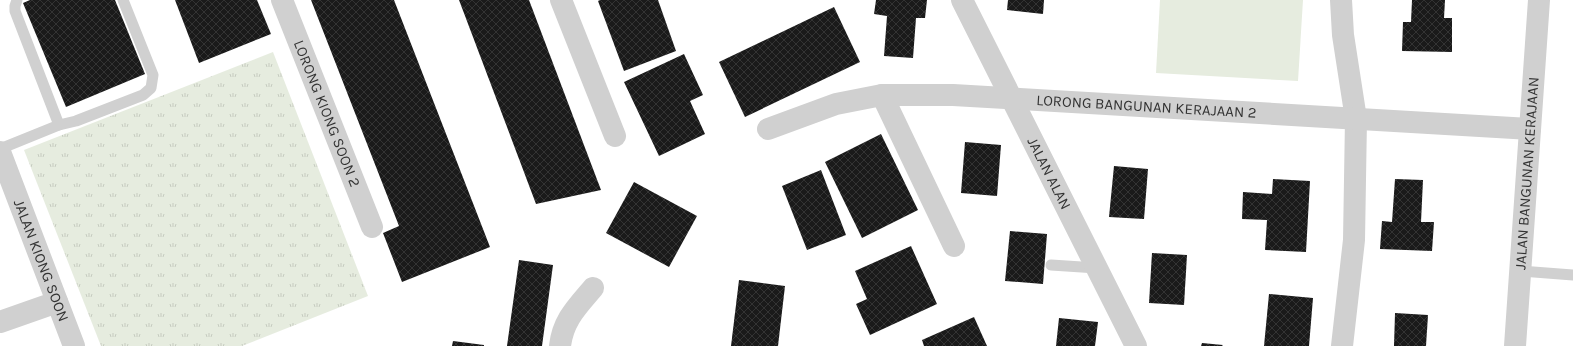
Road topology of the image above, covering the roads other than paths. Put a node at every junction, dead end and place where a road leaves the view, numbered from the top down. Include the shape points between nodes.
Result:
1 (18, 0) edge
2 (123, 0) edge
3 (282, 0) edge
4 (561, 0) edge
5 (962, 0) edge
6 (1341, 0) edge
7 (1539, 0) edge
8 (882, 95) junction
9 (1011, 98) junction
10 (1356, 119) junction
11 (59, 125) junction
12 (768, 129) dead end
13 (1530, 129) junction
14 (614, 136) dead end
15 (0, 149) edge
16 (0, 152) edge
17 (372, 227) dead end
18 (954, 246) dead end
19 (1051, 265) dead end
20 (1097, 268) junction
21 (1520, 271) junction
22 (1573, 275) edge
23 (593, 288) dead end
24 (57, 302) junction
25 (0, 322) edge
26 (74, 346) edge
27 (560, 346) edge
28 (1136, 346) edge
29 (1342, 346) edge
30 (1515, 346) edge

1 - 11 lane via 15,11
2 - 11 lane via 153,75 151,88 143,94 76,121
3 - 17 street, LORONG KIONG SOON 2
4 - 14 street
5 - 9 street, JALAN ALAN
6 - 10 street via 1343,35
7 - 13 street, JALAN BANGUNAN KERAJAAN
8 - 9 street, LORONG BANGUNAN KERAJAAN 2
8 - 12 street, LORONG BANGUNAN KERAJAAN 2 via 836,104
8 - 18 street
9 - 10 street, LORONG BANGUNAN KERAJAAN 2
9 - 20 street, JALAN ALAN
10 - 13 street, LORONG BANGUNAN KERAJAAN 2
10 - 29 street via 1354,240
11 - 15 lane
13 - 21 street, JALAN BANGUNAN KERAJAAN
16 - 24 street, JALAN KIONG SOON
19 - 20 lane
20 - 28 street, JALAN ALAN
21 - 22 lane
21 - 30 street, JALAN BANGUNAN KERAJAAN
23 - 27 street via 573,311 562,332
24 - 25 street
24 - 26 street, JALAN KIONG SOON

